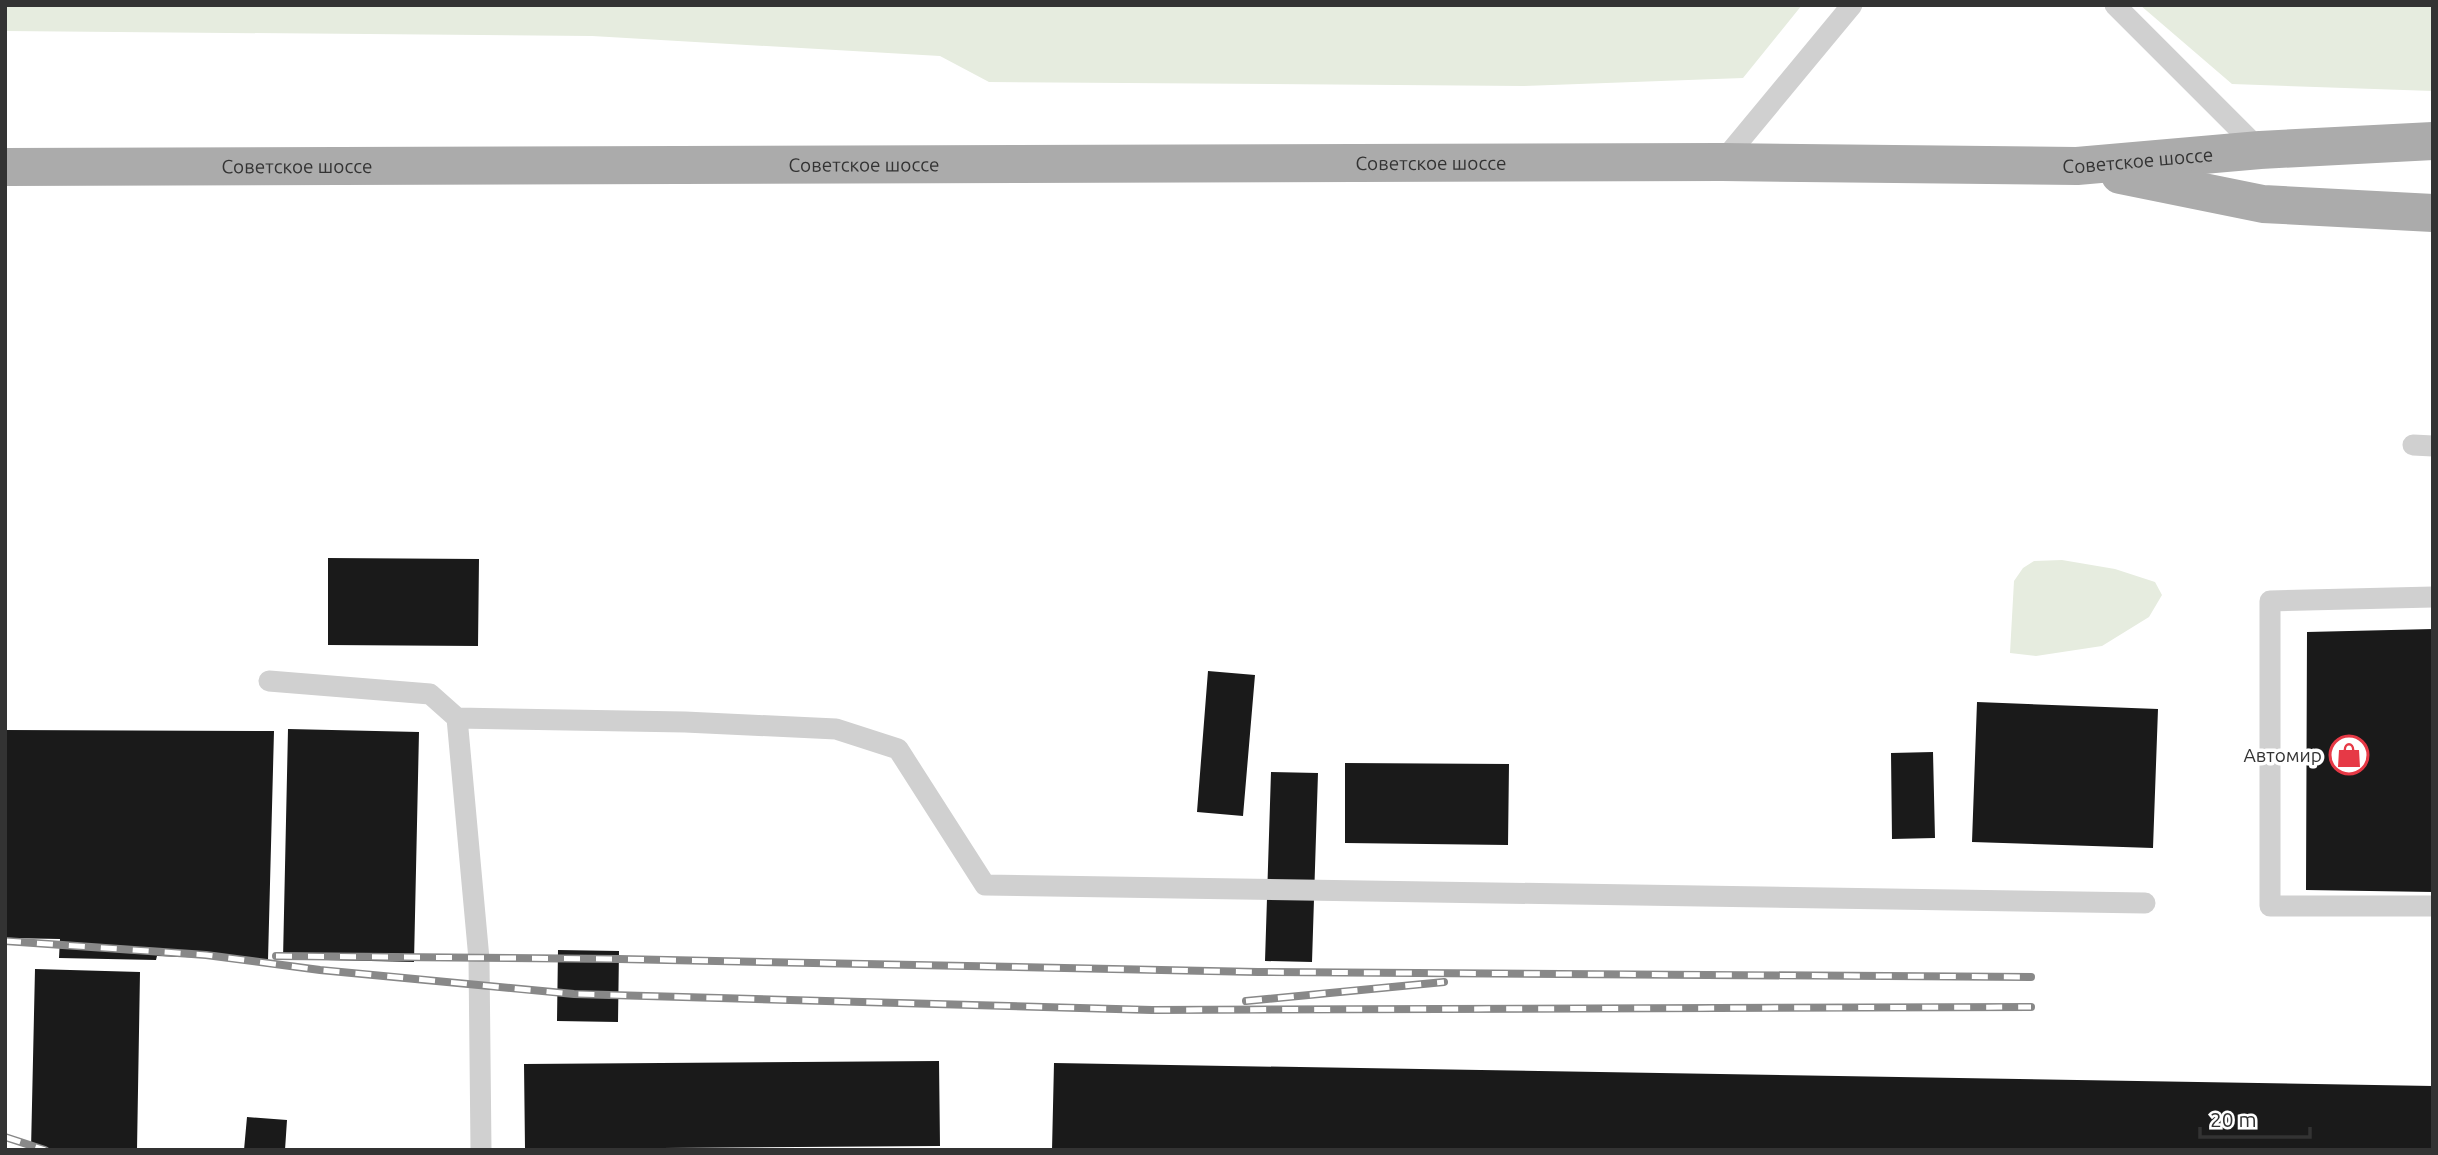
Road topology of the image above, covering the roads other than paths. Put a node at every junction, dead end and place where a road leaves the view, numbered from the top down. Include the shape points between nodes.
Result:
1 (1852, 5) edge
2 (2115, 5) edge
3 (2433, 141) edge
4 (2260, 150) junction
5 (1722, 162) junction
6 (2077, 166) junction
7 (5, 167) edge
8 (2433, 213) edge
9 (2433, 597) edge
10 (269, 681) dead end
11 (457, 718) junction
12 (2145, 903) dead end
13 (2433, 906) edge
14 (481, 1150) edge

1 - 5 lane
2 - 4 lane
3 - 4 main road, Советское шоссе
4 - 6 main road, Советское шоссе
5 - 6 main road, Советское шоссе
5 - 7 main road, Советское шоссе
6 - 8 main road, Советское шоссе via 2263,204
9 - 13 lane via 2270,601 2270,906
10 - 11 lane via 430,694
11 - 12 lane via 836,729 898,749 985,885
11 - 14 lane via 479,959

